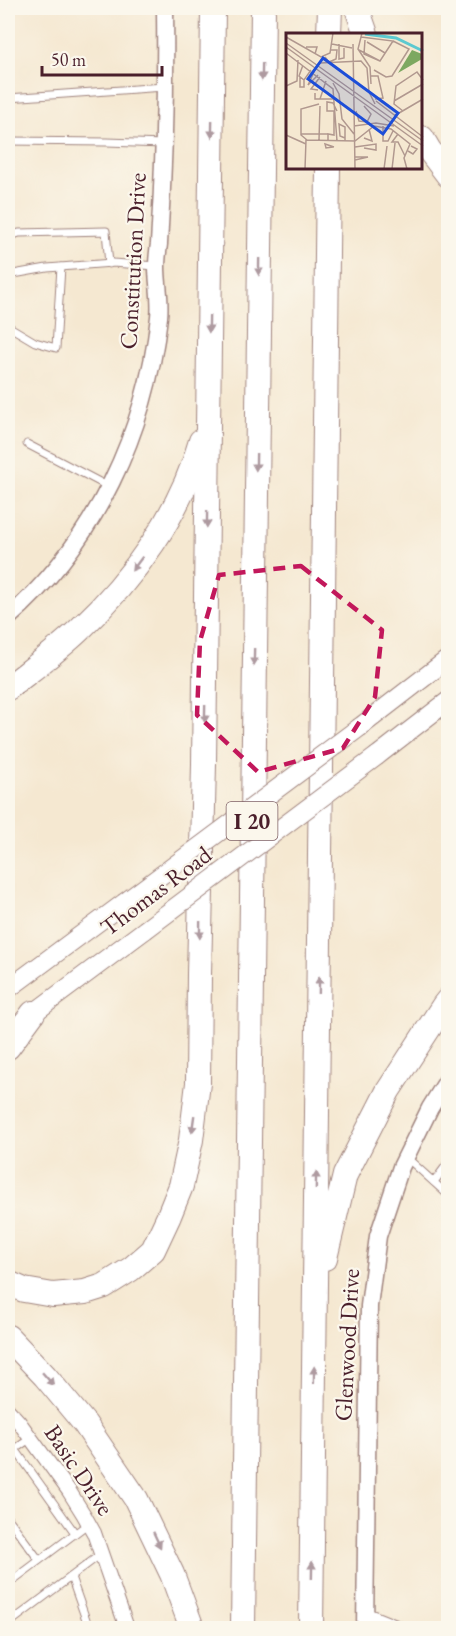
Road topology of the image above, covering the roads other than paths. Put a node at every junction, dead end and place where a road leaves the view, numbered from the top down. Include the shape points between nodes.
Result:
1 (165, 8) edge
2 (213, 8) edge
3 (263, 8) edge
4 (330, 8) edge
5 (357, 8) edge
6 (329, 33) edge
7 (366, 33) edge
8 (164, 87) junction
9 (8, 98) edge
10 (423, 140) edge
11 (8, 141) edge
12 (163, 144) junction
13 (328, 170) edge
14 (448, 175) edge
15 (8, 237) edge
16 (109, 264) junction
17 (157, 266) junction
18 (61, 267) junction
19 (8, 275) edge
20 (8, 326) edge
21 (208, 397) junction
22 (27, 444) dead end
23 (109, 487) junction
24 (8, 616) edge
25 (448, 659) edge
26 (8, 688) edge
27 (448, 701) edge
28 (8, 990) edge
29 (448, 1000) edge
30 (33, 1013) junction
31 (8, 1033) edge
32 (8, 1047) edge
33 (448, 1079) edge
34 (406, 1157) junction
35 (448, 1163) edge
36 (434, 1182) junction
37 (448, 1195) edge
38 (8, 1283) edge
39 (315, 1301) junction
40 (8, 1336) edge
41 (8, 1410) edge
42 (30, 1438) junction
43 (15, 1449) junction
44 (8, 1454) edge
45 (8, 1518) edge
46 (88, 1523) junction
47 (75, 1533) junction
48 (101, 1554) junction
49 (39, 1560) junction
50 (71, 1576) junction
51 (8, 1584) edge
52 (365, 1622) edge
53 (8, 1624) edge
54 (89, 1629) edge
55 (127, 1629) edge
56 (192, 1629) edge
57 (243, 1629) edge
58 (311, 1629) edge
59 (398, 1629) edge

1 - 8 street, Constitution Drive
2 -> 21 highway
3 -> 57 highway, I 20
4 - 6 highway
5 - 7 highway
8 - 9 lane
8 - 12 street, Constitution Drive
10 - 14 highway
11 - 12 lane
12 - 17 street, Constitution Drive
39 -> 13 highway
15 - 16 lane via 19,233 106,231
16 - 17 lane
16 - 18 lane
17 - 23 street, Constitution Drive via 159,313 147,389 132,437
18 - 19 lane
18 - 20 lane via 56,348 35,342
21 -> 26 highway via 195,464 158,534 103,606
21 -> 38 highway via 198,1083 181,1186 153,1250 104,1286 53,1296
22 - 23 lane
23 - 24 street, Constitution Drive via 67,556
25 - 28 main road, Thomas Road, bridge
27 - 30 main road, Thomas Road, bridge
29 - 39 highway via 388,1091 345,1175
30 - 31 main road, Thomas Road
30 - 32 highway
33 - 34 street, Glenwood Drive
34 - 36 lane
34 - 52 street, Glenwood Drive via 378,1236 369,1306
35 - 36 lane
36 - 37 lane
58 -> 39 highway
40 -> 56 highway via 85,1424 136,1499 172,1574
41 - 42 street, Basic Drive
42 - 43 lane
42 - 46 street, Basic Drive
43 - 44 lane
43 - 47 lane
45 - 49 lane
46 - 47 lane
46 - 48 street, Basic Drive
47 - 49 lane
48 - 50 lane
48 - 55 street, Basic Drive
49 - 51 lane
50 - 53 lane
50 - 54 lane
52 - 59 street

